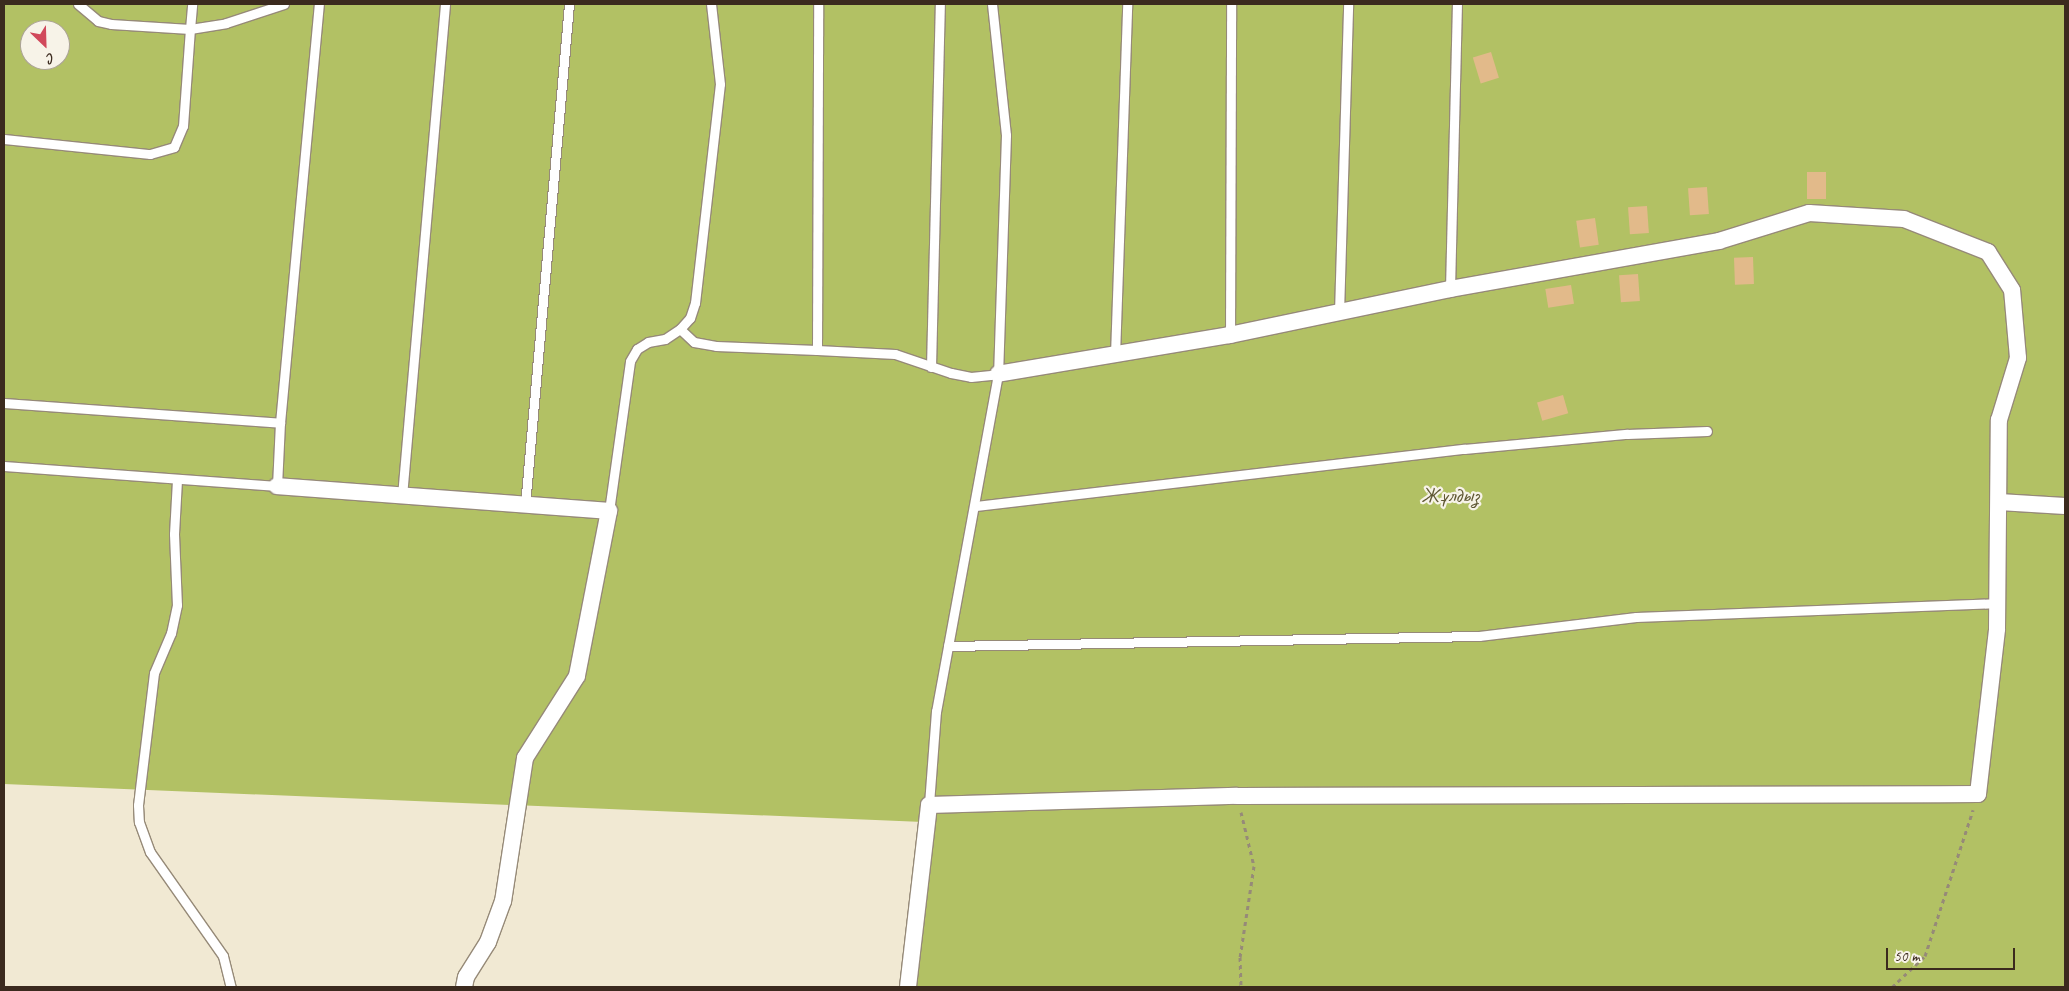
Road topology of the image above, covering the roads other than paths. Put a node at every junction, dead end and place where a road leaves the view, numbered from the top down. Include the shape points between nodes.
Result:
1 (78, 4) edge
2 (192, 4) edge
3 (284, 4) edge
4 (319, 4) edge
5 (445, 4) edge
6 (569, 4) edge
7 (711, 4) edge
8 (818, 4) edge
9 (940, 4) edge
10 (992, 4) edge
11 (1127, 4) edge
12 (1231, 4) edge
13 (1348, 4) edge
14 (1457, 4) edge
15 (190, 29) junction
16 (4, 139) edge
17 (1450, 290) junction
18 (1339, 313) junction
19 (680, 328) junction
20 (1230, 335) junction
21 (817, 350) junction
22 (1115, 355) junction
23 (931, 367) junction
24 (998, 374) junction
25 (4, 403) edge
26 (280, 423) junction
27 (1707, 431) dead end
28 (4, 466) edge
29 (178, 480) junction
30 (277, 486) junction
31 (402, 496) junction
32 (1999, 502) junction
33 (525, 506) junction
34 (976, 506) junction
35 (2065, 506) edge
36 (609, 511) junction
37 (1998, 604) junction
38 (948, 646) junction
39 (929, 805) junction
40 (231, 987) edge
41 (464, 987) edge
42 (908, 987) edge

1 - 15 lane via 98,21 111,24
2 - 15 lane
3 - 15 lane via 226,23
4 - 26 lane
5 - 31 lane
6 - 33 lane
7 - 19 lane via 720,84 717,130 694,303 690,318
8 - 21 lane
9 - 23 lane
10 - 24 lane via 1006,135
11 - 22 lane
12 - 20 lane
13 - 18 lane
14 - 17 lane
15 - 16 lane via 184,126 174,147 150,154
17 - 18 street
17 - 32 street via 1719,241 1809,213 1904,219 1988,252 2012,290 2018,358 1999,420
18 - 20 street
19 - 21 lane via 694,342 716,346
19 - 36 lane via 665,339 643,346 630,361
20 - 22 street
21 - 23 lane via 895,354
22 - 24 street
23 - 24 lane via 971,377
24 - 34 lane
25 - 26 lane
26 - 30 lane
27 - 34 lane via 1627,434 1464,448
28 - 29 lane
29 - 30 lane
29 - 40 lane via 174,534 177,604 171,634 154,673 138,805 139,822 150,852 223,956
30 - 31 street
31 - 33 street
32 - 35 street
32 - 37 street
33 - 36 street
34 - 38 lane via 958,583
36 - 41 street via 577,676 526,758 503,901 488,942 466,977
37 - 38 lane via 1636,617 1479,636
37 - 39 street via 1978,794 1237,796
38 - 39 lane via 936,710
39 - 42 street

